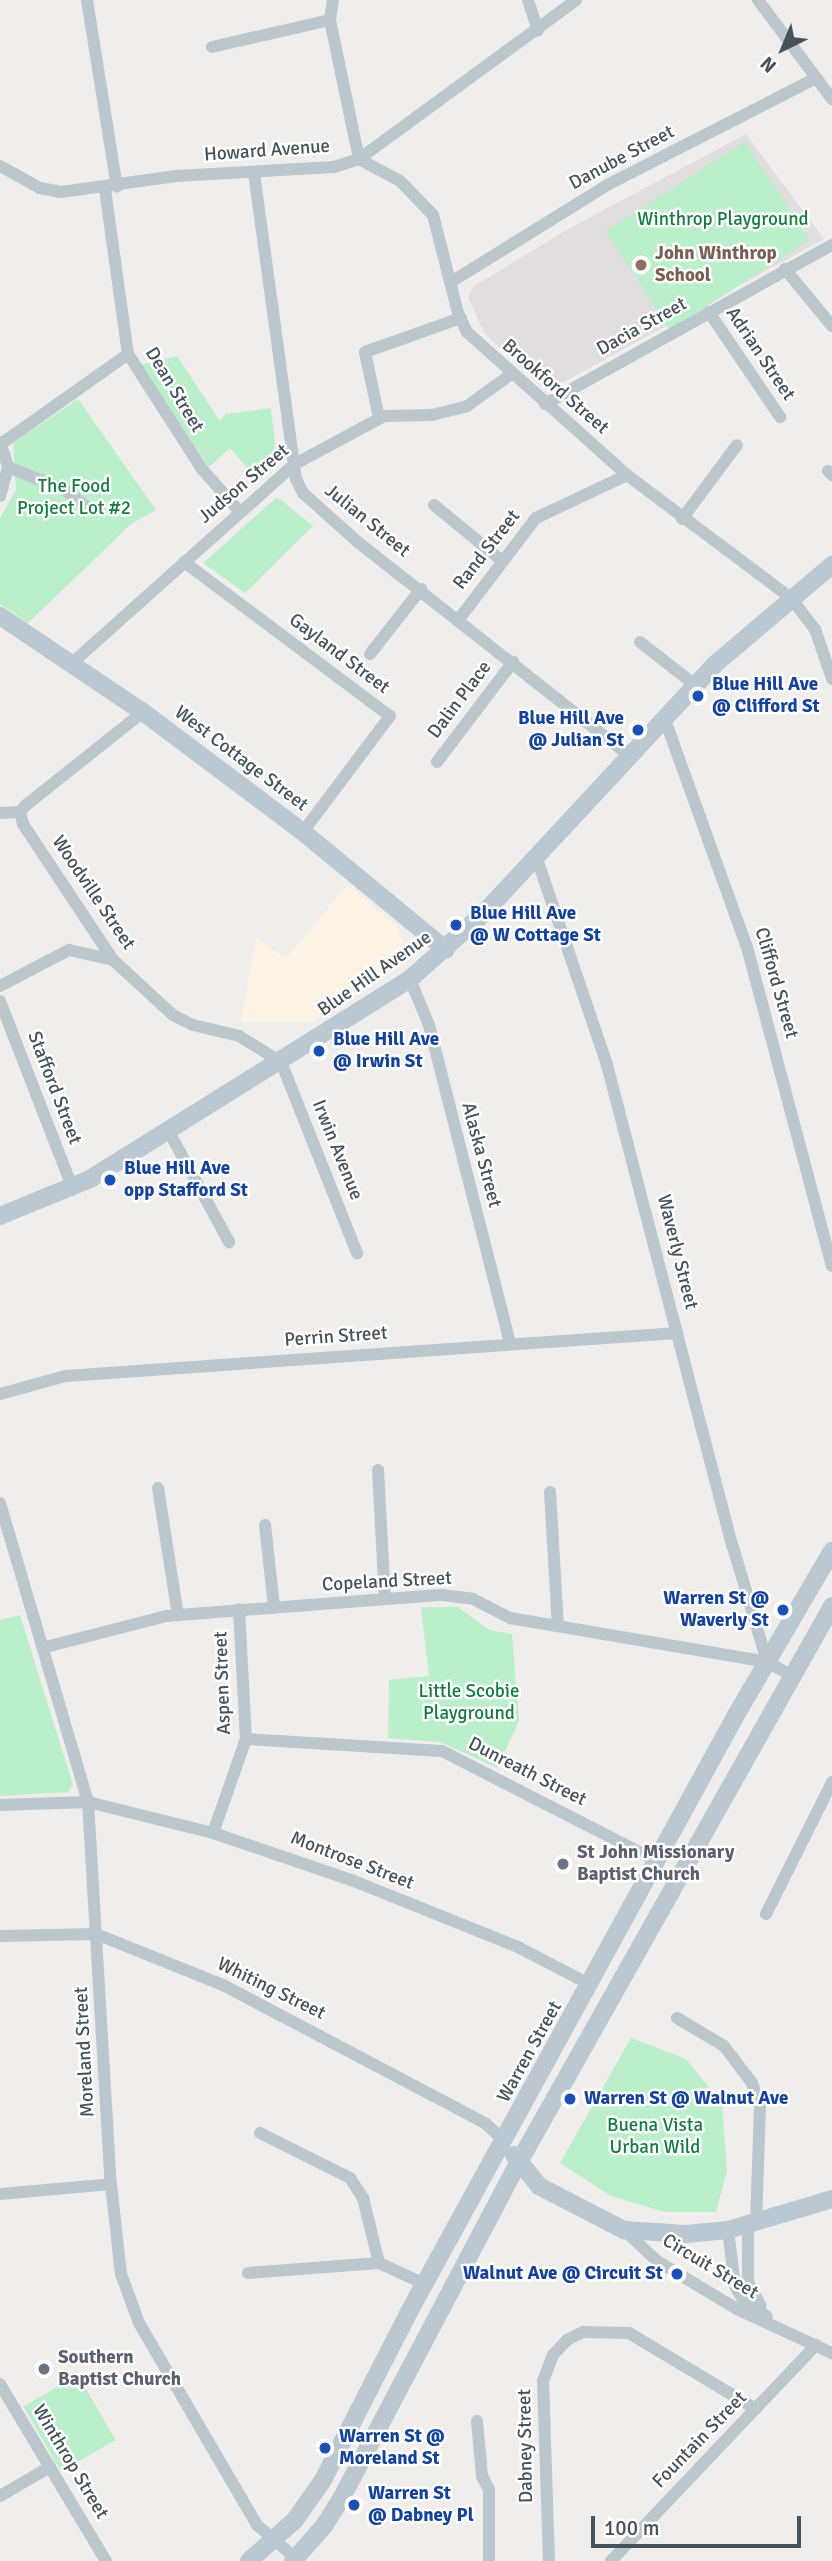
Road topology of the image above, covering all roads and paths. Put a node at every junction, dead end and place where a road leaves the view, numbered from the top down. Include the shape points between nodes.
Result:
1 (87, 0) edge
2 (333, 0) edge
3 (528, 0) edge
4 (576, 0) edge
5 (758, 0) edge
6 (330, 20) junction
7 (538, 30) junction
8 (212, 47) dead end
9 (816, 78) junction
10 (832, 99) edge
11 (359, 159) junction
12 (0, 166) edge
13 (254, 173) junction
14 (111, 188) junction
15 (832, 245) edge
16 (785, 269) junction
17 (451, 282) junction
18 (709, 312) junction
19 (461, 318) junction
20 (832, 326) edge
21 (128, 354) junction
22 (510, 375) junction
23 (545, 404) junction
24 (780, 417) dead end
25 (379, 418) junction
26 (1, 443) edge
27 (737, 445) dead end
28 (295, 464) junction
29 (8, 467) junction
30 (627, 475) junction
31 (0, 496) edge
32 (434, 505) dead end
33 (88, 508) dead end
34 (238, 510) junction
35 (682, 519) junction
36 (501, 560) junction
37 (184, 562) junction
38 (832, 565) edge
39 (421, 589) junction
40 (792, 599) junction
41 (0, 617) edge
42 (459, 619) junction
43 (639, 642) dead end
44 (370, 654) dead end
45 (513, 662) junction
46 (71, 664) junction
47 (832, 679) edge
48 (695, 685) junction
49 (143, 712) junction
50 (664, 717) junction
51 (628, 755) junction
52 (437, 762) dead end
53 (20, 812) junction
54 (0, 813) edge
55 (303, 832) junction
56 (536, 856) junction
57 (446, 950) junction
58 (113, 960) junction
59 (410, 979) junction
60 (0, 986) edge
61 (0, 1000) edge
62 (281, 1062) junction
63 (169, 1130) junction
64 (73, 1189) junction
65 (0, 1216) edge
66 (229, 1242) dead end
67 (357, 1253) dead end
68 (832, 1266) edge
69 (677, 1333) junction
70 (510, 1343) junction
71 (0, 1394) edge
72 (378, 1470) dead end
73 (158, 1488) dead end
74 (550, 1492) dead end
75 (0, 1503) edge
76 (265, 1525) dead end
77 (832, 1550) edge
78 (385, 1599) junction
79 (832, 1606) edge
80 (274, 1607) junction
81 (239, 1609) junction
82 (178, 1615) junction
83 (558, 1625) junction
84 (46, 1647) junction
85 (768, 1662) junction
86 (790, 1675) junction
87 (246, 1739) junction
88 (831, 1788) edge
89 (88, 1802) junction
90 (0, 1805) edge
91 (213, 1833) junction
92 (657, 1861) junction
93 (766, 1914) dead end
94 (96, 1934) junction
95 (0, 1936) edge
96 (591, 1985) junction
97 (677, 2018) dead end
98 (260, 2133) dead end
99 (504, 2141) junction
100 (519, 2162) junction
101 (111, 2184) junction
102 (1, 2189) edge
103 (832, 2199) edge
104 (752, 2225) junction
105 (624, 2230) junction
106 (728, 2231) junction
107 (379, 2263) junction
108 (248, 2273) dead end
109 (425, 2284) junction
110 (781, 2326) junction
111 (816, 2345) junction
112 (832, 2353) edge
113 (0, 2384) edge
114 (756, 2409) junction
115 (477, 2421) dead end
116 (50, 2467) junction
117 (0, 2496) edge
118 (273, 2541) junction
119 (296, 2560) edge
120 (106, 2561) edge
121 (249, 2561) edge
122 (489, 2561) edge
123 (549, 2561) edge
124 (611, 2561) edge

1 - 14 street, Dean Street
2 - 6 street
3 - 7 street
4 - 7 street, Howard Avenue
5 - 9 street
6 - 8 street
6 - 11 street
7 - 11 street, Howard Avenue
9 - 10 street
9 - 17 street, Danube Street via 608,184
11 - 13 street, Howard Avenue via 334,167
11 - 17 street, Brookford Street via 400,181 433,215
12 - 14 street, Howard Avenue via 40,188 61,192
13 - 14 street, Howard Avenue via 176,176
13 - 28 street, Julian Street
14 - 21 street, Dean Street
15 - 16 street, Dacia Street
16 - 18 street, Dacia Street
16 - 20 street
17 - 19 street, Brookford Street
18 - 23 street, Dacia Street
18 - 24 street, Adrian Street
19 - 22 street, Brookford Street via 475,340
19 - 25 street via 365,352
21 - 26 street
21 - 34 street, Dean Street via 202,469
22 - 23 street, Brookford Street
22 - 25 street, Judson Street via 482,398 451,413
23 - 30 street, Brookford Street
25 - 28 street, Judson Street
26 - 29 street
27 - 35 street
28 - 34 street, Judson Street
28 - 39 street, Julian Street via 303,493 319,509
29 - 31 street
29 - 33 street via 65,490
30 - 35 street, Brookford Street
30 - 36 street, Rand Street via 536,518
32 - 36 street
34 - 37 street, Judson Street
35 - 40 street, Brookford Street
36 - 42 street, Rand Street
37 - 46 street, Judson Street
37 - 55 street, Gayland Street via 390,716
38 - 40 main road, Blue Hill Avenue
39 - 42 street, Julian Street
39 - 44 street
40 - 47 street, Brookford Street via 815,629
40 - 48 main road, Blue Hill Avenue
41 - 46 main road, West Cottage Street
42 - 45 street, Julian Street
43 - 48 street
45 - 51 street, Julian Street
45 - 52 street, Dalin Place
46 - 49 main road, West Cottage Street
48 - 50 main road, Blue Hill Avenue
49 - 53 street
49 - 55 main road, West Cottage Street
50 - 51 main road, Blue Hill Avenue
50 - 68 street, Clifford Street via 747,947
51 - 56 main road, Blue Hill Avenue
53 - 54 street
53 - 58 street, Woodville Street via 23,824
55 - 57 main road, West Cottage Street
56 - 57 main road, Blue Hill Avenue
56 - 69 street, Waverly Street via 607,1065
57 - 59 main road, Blue Hill Avenue
58 - 60 street via 69,950
58 - 62 street, Woodville Street via 173,1016 239,1036
59 - 62 main road, Blue Hill Avenue
59 - 70 street, Alaska Street via 429,1026
61 - 64 street, Stafford Street
62 - 63 main road, Blue Hill Avenue
62 - 67 street, Irwin Avenue
63 - 64 main road, Blue Hill Avenue
63 - 66 street
64 - 65 main road, Blue Hill Avenue
69 - 70 street, Perrin Street
69 - 85 street, Waverly Street
70 - 71 street, Perrin Street via 65,1376
72 - 78 street
73 - 82 street
74 - 83 street
75 - 84 street, Moreland Street
76 - 80 street
77 - 85 main road, Warren Street
78 - 80 street, Copeland Street
78 - 83 street, Copeland Street via 442,1595 473,1599 510,1618
79 - 86 main road
80 - 81 street, Copeland Street
81 - 82 street, Copeland Street
81 - 87 street, Aspen Street
82 - 84 street, Copeland Street
83 - 85 street, Copeland Street
84 - 89 street, Moreland Street
85 - 86 street
85 - 92 main road, Warren Street
86 - 100 main road
87 - 91 street, Aspen Street
87 - 92 street, Dunreath Street via 442,1751
88 - 93 street
89 - 90 street, Montrose Street
89 - 91 street, Montrose Street
89 - 94 street, Moreland Street
91 - 96 street, Montrose Street via 355,1881 516,1946
92 - 96 main road, Warren Street
94 - 95 street, Whiting Street
94 - 99 street, Whiting Street via 223,1985 485,2123
94 - 101 street, Moreland Street
96 - 99 main road, Warren Street
97 - 104 street, Circuit Street via 724,2046 752,2083 760,2105
98 - 107 street via 350,2178 363,2198
99 - 100 main road
99 - 109 main road, Warren Street
100 - 105 main road via 540,2186
100 - 119 main road via 341,2499
101 - 102 street
101 - 118 street, Moreland Street via 121,2274 139,2323 257,2525
103 - 104 main road
104 - 106 main road
104 - 110 street, Circuit Street via 748,2282 753,2297
105 - 106 main road
105 - 110 street, Circuit Street via 657,2261 737,2309
106 - 110 street, Circuit Street via 732,2272 742,2298
107 - 108 street
107 - 109 street
109 - 118 main road, Warren Street via 323,2480
110 - 111 street, Circuit Street
111 - 112 street, Circuit Street
111 - 114 street, Fountain Street
113 - 116 street, Winthrop Street
114 - 123 street, Dabney Street via 629,2333 603,2330 567,2340 553,2355 543,2381
114 - 124 street, Fountain Street
115 - 122 street via 482,2476 489,2490
116 - 117 street
116 - 120 street, Winthrop Street
118 - 119 street, Moreland Street
118 - 121 main road, Warren Street

